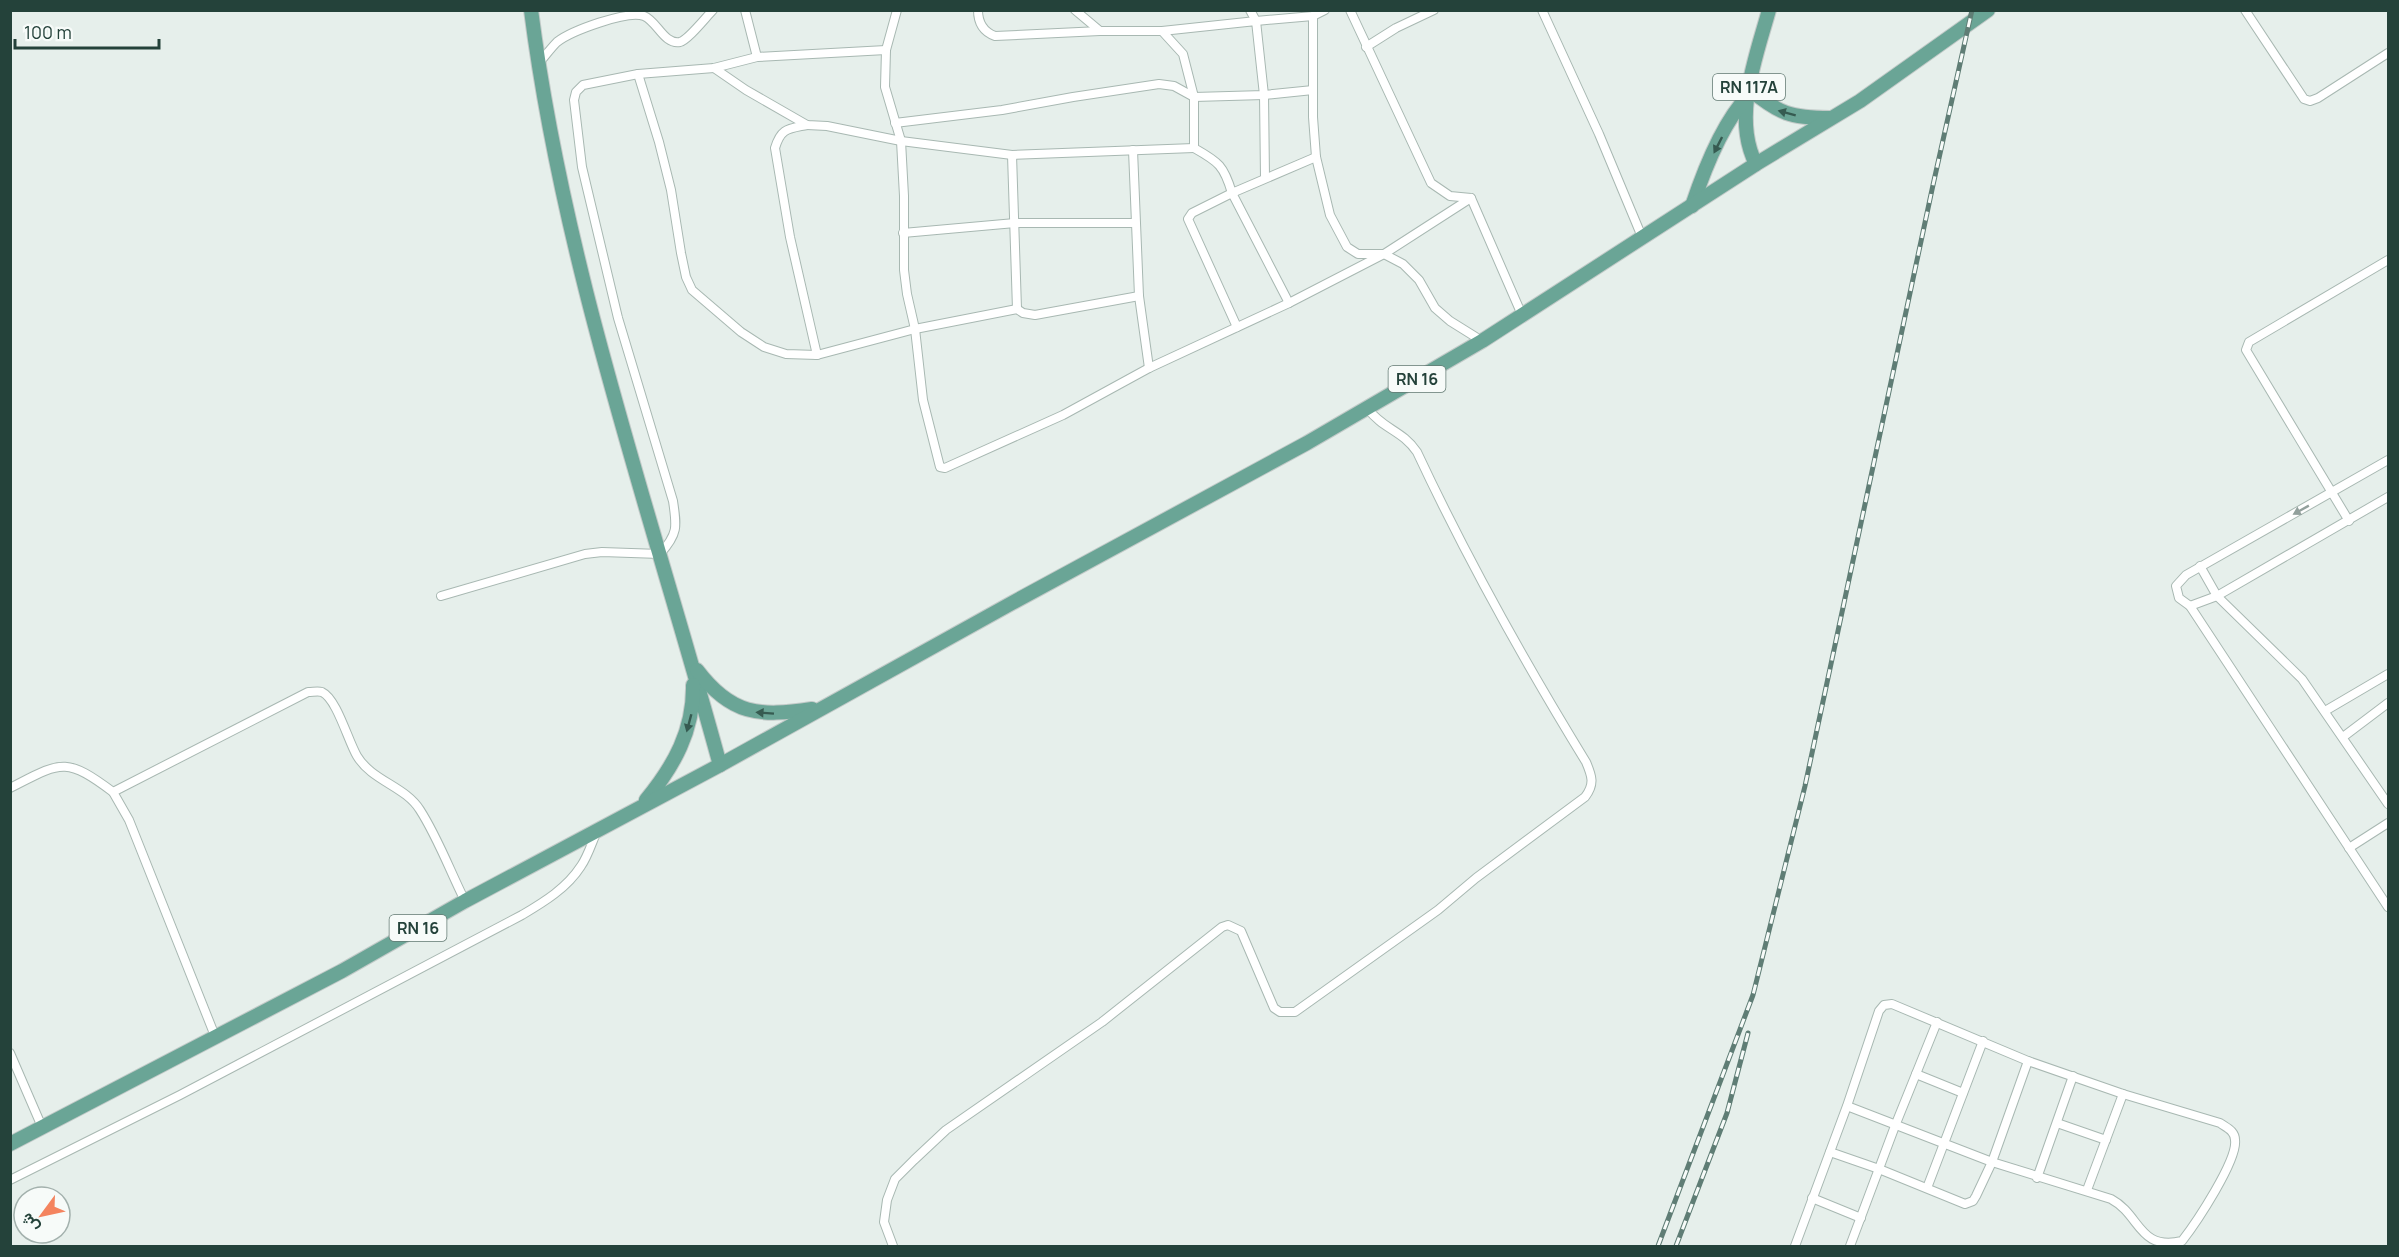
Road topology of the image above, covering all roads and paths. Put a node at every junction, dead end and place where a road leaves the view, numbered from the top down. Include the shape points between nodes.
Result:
1 (531, 10) edge
2 (713, 10) edge
3 (745, 10) edge
4 (897, 10) edge
5 (978, 10) edge
6 (1075, 10) edge
7 (1250, 10) edge
8 (1325, 10) edge
9 (1350, 10) edge
10 (1434, 10) edge
11 (1542, 10) edge
12 (1769, 10) edge
13 (1988, 10) edge
14 (2246, 10) edge
15 (1313, 16) junction
16 (1256, 21) junction
17 (1100, 31) junction
18 (1162, 31) junction
19 (1366, 47) junction
20 (886, 50) junction
21 (2388, 54) edge
22 (757, 57) junction
23 (538, 64) junction
24 (714, 68) junction
25 (638, 74) junction
26 (1313, 90) junction
27 (1748, 92) junction
28 (1264, 95) junction
29 (1194, 97) junction
30 (1832, 118) junction
31 (895, 123) junction
32 (807, 125) junction
33 (901, 141) junction
34 (1194, 148) junction
35 (1133, 150) junction
36 (1012, 155) junction
37 (1316, 157) junction
38 (1756, 164) junction
39 (1265, 178) junction
40 (1232, 193) junction
41 (1471, 198) junction
42 (1692, 206) junction
43 (1015, 223) junction
44 (1135, 223) junction
45 (903, 233) junction
46 (1642, 237) junction
47 (1384, 254) junction
48 (2388, 263) edge
49 (1139, 296) junction
50 (1289, 303) junction
51 (1017, 309) junction
52 (1522, 315) junction
53 (1237, 327) junction
54 (915, 328) junction
55 (1482, 341) junction
56 (817, 356) junction
57 (1149, 368) junction
58 (1367, 408) junction
59 (2388, 460) edge
60 (2331, 494) junction
61 (2388, 497) edge
62 (2349, 521) junction
63 (660, 554) junction
64 (2200, 566) junction
65 (441, 596) dead end
66 (2217, 596) junction
67 (2190, 606) junction
68 (692, 664) junction
69 (2388, 674) edge
70 (2388, 703) edge
71 (823, 708) junction
72 (2325, 711) junction
73 (2343, 737) junction
74 (720, 765) junction
75 (10, 788) edge
76 (113, 792) junction
77 (2388, 804) edge
78 (640, 806) junction
79 (2388, 823) edge
80 (597, 830) junction
81 (2349, 848) junction
82 (465, 901) junction
83 (2388, 907) edge
84 (1937, 1022) junction
85 (215, 1036) junction
86 (1983, 1041) junction
87 (10, 1053) edge
88 (2028, 1060) junction
89 (1916, 1074) junction
90 (2073, 1076) junction
91 (1963, 1093) junction
92 (2123, 1094) junction
93 (1847, 1106) junction
94 (2056, 1123) junction
95 (1895, 1125) junction
96 (42, 1127) junction
97 (2106, 1140) junction
98 (1944, 1142) junction
99 (10, 1144) edge
100 (1830, 1152) junction
101 (1992, 1162) junction
102 (1879, 1169) junction
103 (2037, 1178) junction
104 (10, 1180) edge
105 (1926, 1188) junction
106 (2087, 1190) junction
107 (1812, 1198) junction
108 (1861, 1218) junction
109 (893, 1246) edge
110 (1795, 1246) edge
111 (1850, 1246) edge

1 - 23 main road
2 - 23 street via 677,43 642,15 602,22 565,37
3 - 22 street
4 - 20 street
5 - 17 street via 982,27 995,36
6 - 17 street
7 - 16 street
8 - 15 street
9 - 19 street
10 - 19 street
11 - 46 street
12 - 27 main road, RN 117A
13 - 30 main road, RN 16
14 - 21 street via 2304,99 2310,101
15 - 16 street
15 - 26 street
16 - 18 street
16 - 28 street
17 - 18 street
18 - 29 street via 1183,54
19 - 41 street via 1431,183 1450,196
20 - 22 street
20 - 31 street via 885,87
22 - 24 street
23 - 63 main road via 569,222
24 - 25 street
24 - 32 street
25 - 56 street via 659,142 682,261 692,290 764,347 786,354
25 - 63 street via 583,85 574,100 582,166 618,318 673,501 673,539
26 - 28 street
26 - 37 street
30 -> 27 main road via 1785,114
27 - 38 main road, RN 117A via 1747,143
27 -> 42 main road via 1731,116
28 - 29 street
28 - 39 street
29 - 31 street via 1174,86 1159,84
29 - 34 street
30 - 38 main road, RN 16
31 - 33 street
32 - 33 street
32 - 56 street via 786,129 778,136 775,147 790,237
33 - 36 street
33 - 45 street
34 - 35 street
34 - 40 street via 1220,163
35 - 36 street
35 - 44 street
36 - 43 street
37 - 39 street
37 - 47 street via 1330,215 1347,247 1358,254
38 - 42 main road, RN 16
39 - 40 street
40 - 50 street
40 - 53 street via 1192,213 1188,219
41 - 47 street
41 - 52 street
42 - 46 main road, RN 16
43 - 44 street
43 - 45 street
43 - 51 street
44 - 49 street
45 - 54 street via 905,278
46 - 52 main road, RN 16
47 - 50 street
47 - 55 street via 1403,264 1419,280 1435,308
48 - 60 street via 2246,346
49 - 51 street via 1035,315
49 - 57 street
50 - 53 street
51 - 54 street
52 - 55 main road, RN 16
53 - 57 street
54 - 56 street
54 - 57 street via 923,400 940,467 945,468 1063,415
55 - 58 main road, RN 16
58 - 71 main road, RN 16
58 - 109 street via 1377,421 1402,435 1417,452 1451,526 1520,653 1586,762 1592,788 1586,797 1438,910 1295,1012 1274,1008 1240,931 1228,925 1222,927 1102,1022 946,1130 914,1160 895,1179 887,1200 884,1222
59 - 60 street
60 - 62 street
60 -> 64 street
61 - 62 street
62 - 66 street
63 - 65 street via 585,554
63 - 68 main road
64 - 66 street
64 - 67 street via 2176,586 2180,598
66 - 67 street
66 - 72 street via 2302,679
67 - 81 street
71 -> 68 main road via 784,714 746,711 717,694
68 - 74 main road
68 -> 78 main road via 693,703 681,746 663,779
69 - 72 street
70 - 73 street
71 - 74 main road, RN 16
72 - 73 street
73 - 77 street
74 - 78 main road, RN 16
75 - 76 street via 59,765 92,776
76 - 82 street via 308,692 320,691 333,704 366,769 406,794 419,808
76 - 85 street via 129,820
78 - 80 main road, RN 16
79 - 81 street
80 - 82 main road, RN 16
80 - 104 street via 581,866 567,883 522,915
81 - 83 street
82 - 85 main road, RN 16 via 342,971
84 - 86 street
84 - 89 street
84 - 93 street via 1892,1004 1884,1005
85 - 96 main road, RN 16
86 - 88 street
86 - 91 street
87 - 96 street
88 - 90 street
88 - 101 street
89 - 91 street
89 - 95 street
90 - 92 street
90 - 94 street
91 - 98 street
92 - 97 street
92 - 106 street via 2220,1123 2236,1137 2235,1151 2182,1241 2152,1239 2140,1231 2122,1205
93 - 95 street
93 - 100 street
94 - 97 street
94 - 103 street
95 - 98 street
95 - 102 street
96 - 99 main road, RN 16
97 - 106 street
98 - 101 street
98 - 105 street
100 - 102 street
100 - 107 street
101 - 103 street
101 - 105 street via 1969,1203
102 - 105 street
102 - 108 street
103 - 106 street
107 - 108 street
107 - 110 street
108 - 111 street

